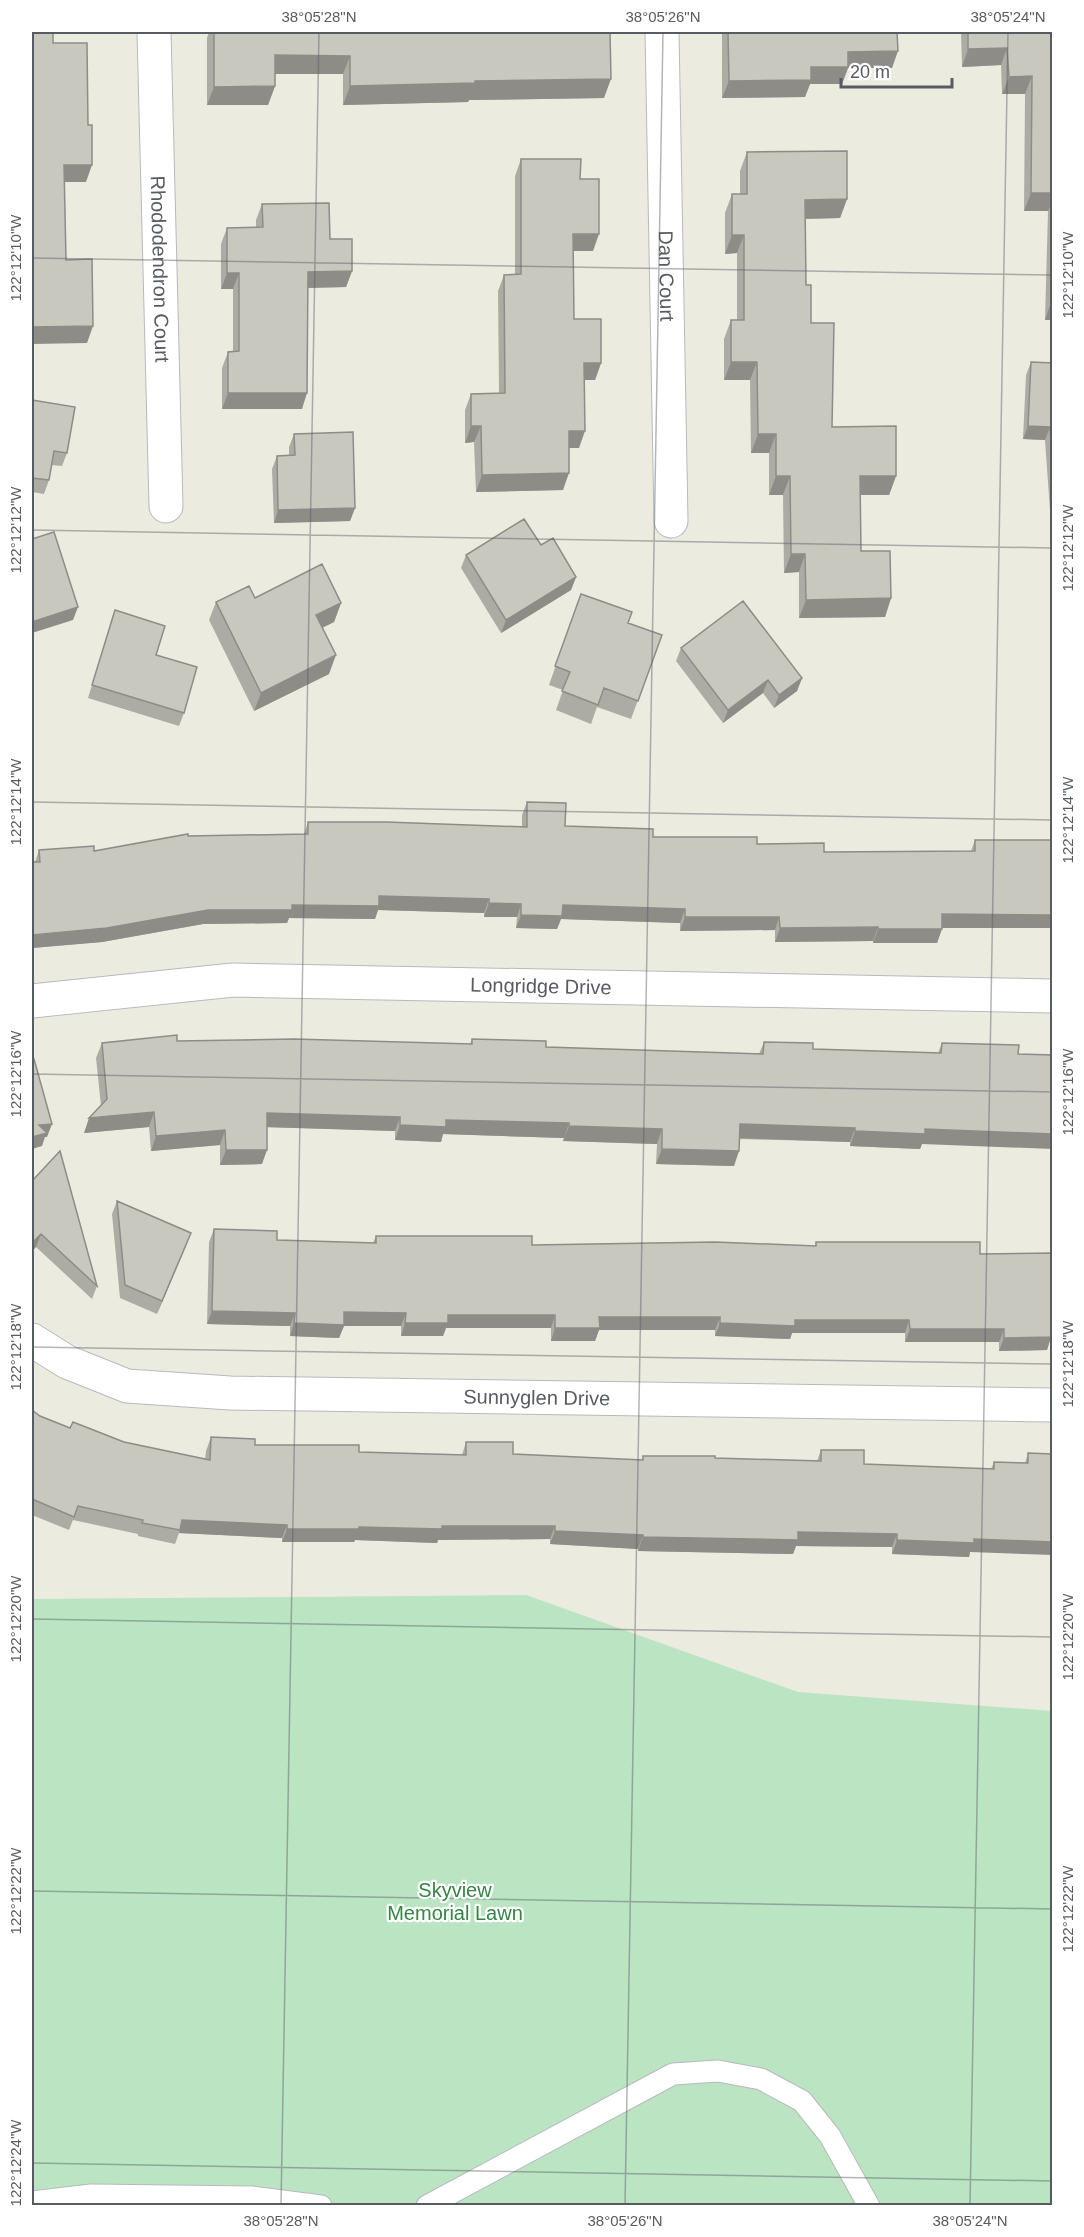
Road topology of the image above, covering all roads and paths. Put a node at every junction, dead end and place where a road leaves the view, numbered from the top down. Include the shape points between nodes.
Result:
1 (154, 32) edge
2 (662, 32) edge
3 (166, 507) dead end
4 (671, 521) dead end
5 (1053, 996) edge
6 (32, 1001) edge
7 (32, 1340) edge
8 (1053, 1406) edge
9 (32, 2202) edge
10 (321, 2205) edge
11 (427, 2205) edge
12 (869, 2205) edge

1 - 3 street, Rhododendron Court
2 - 4 street, Dan Court
5 - 6 street, Longridge Drive via 233,980
7 - 8 street, Sunnyglen Drive via 67,1362 127,1386 230,1393
9 - 10 lane via 91,2194 252,2197
11 - 12 lane via 673,2074 718,2071 761,2079 802,2101 830,2136

